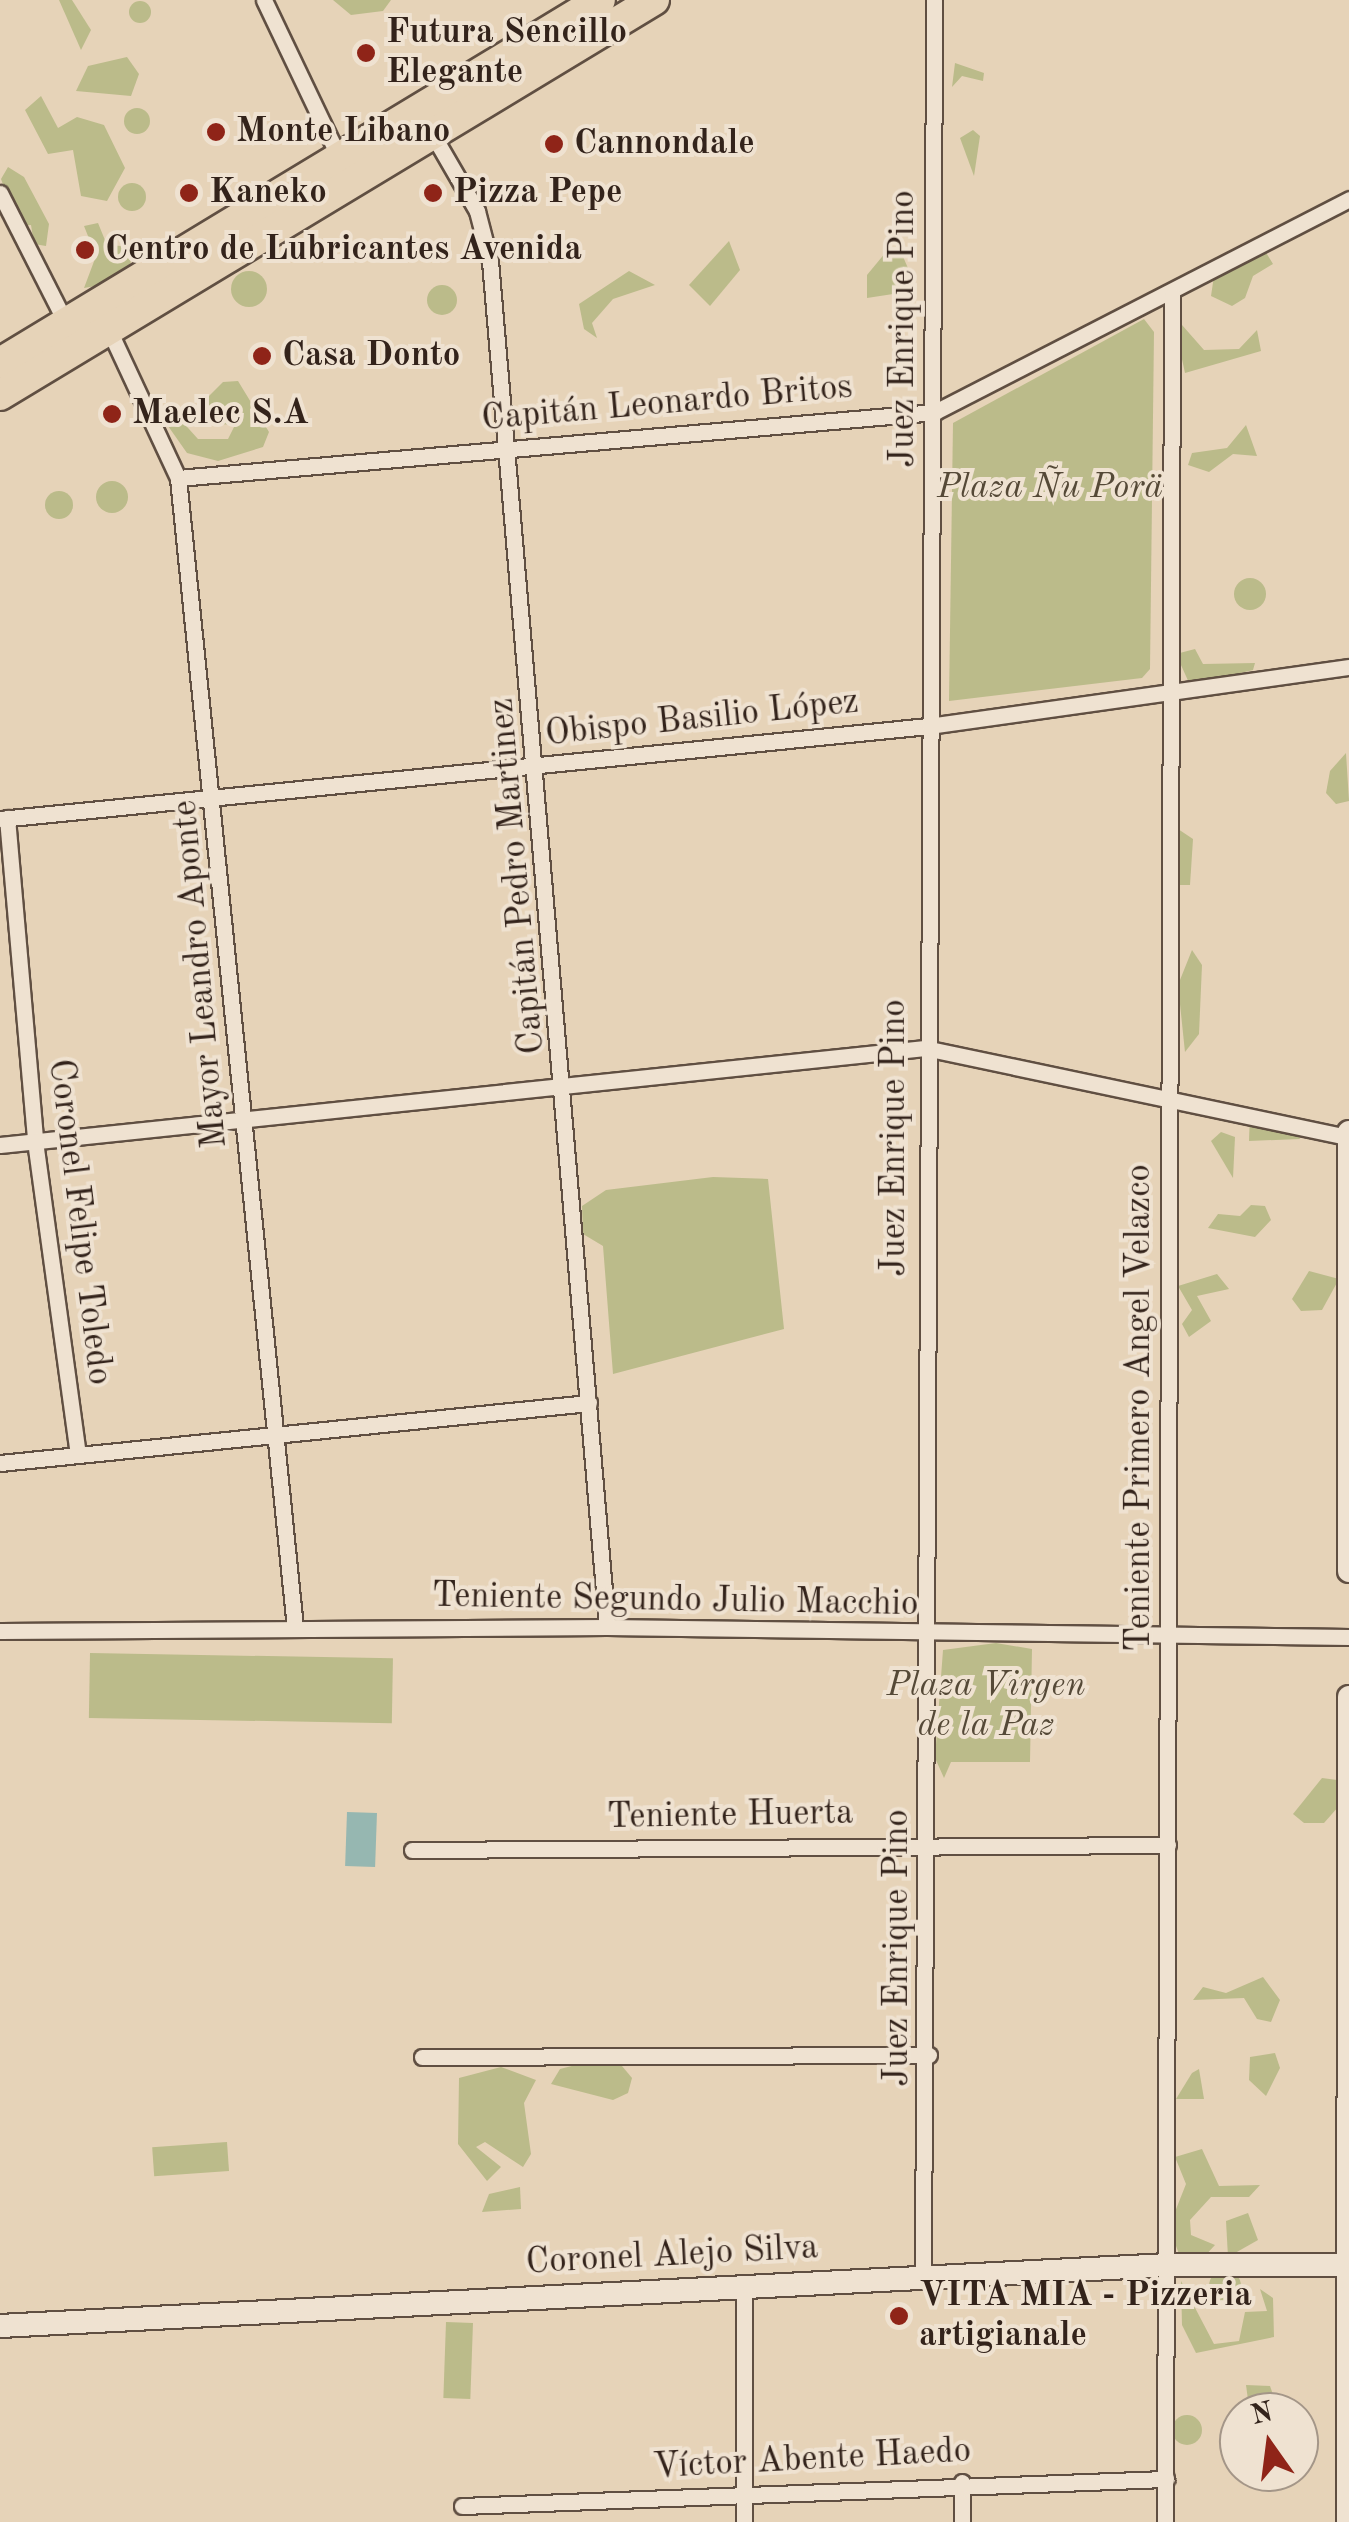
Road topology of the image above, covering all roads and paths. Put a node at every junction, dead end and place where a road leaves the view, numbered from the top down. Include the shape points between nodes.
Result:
1 (264, 0) edge
2 (600, 0) edge
3 (654, 0) edge
4 (934, 0) edge
5 (433, 134) junction
6 (339, 157) junction
7 (0, 193) edge
8 (1349, 198) edge
9 (1172, 295) junction
10 (66, 323) junction
11 (109, 330) junction
12 (0, 364) edge
13 (0, 395) edge
14 (934, 412) junction
15 (508, 446) junction
16 (178, 478) junction
17 (1349, 668) edge
18 (1166, 695) junction
19 (929, 726) junction
20 (538, 765) junction
21 (217, 798) junction
22 (4, 818) edge
23 (925, 1048) junction
24 (567, 1084) junction
25 (1170, 1105) junction
26 (242, 1118) junction
27 (1349, 1135) edge
28 (35, 1141) junction
29 (0, 1145) edge
30 (589, 1402) junction
31 (275, 1436) junction
32 (78, 1453) junction
33 (0, 1463) edge
34 (1349, 1570) edge
35 (607, 1626) junction
36 (295, 1628) junction
37 (0, 1631) edge
38 (923, 1633) junction
39 (1170, 1636) junction
40 (1349, 1638) edge
41 (1349, 1698) edge
42 (929, 1843) junction
43 (1168, 1844) junction
44 (412, 1850) dead end
45 (929, 2055) junction
46 (422, 2057) dead end
47 (1168, 2265) junction
48 (1347, 2265) edge
49 (924, 2277) junction
50 (744, 2288) junction
51 (0, 2326) edge
52 (1166, 2479) junction
53 (962, 2482) junction
54 (744, 2494) junction
55 (462, 2506) dead end
56 (744, 2522) edge
57 (962, 2522) edge
58 (1166, 2522) edge
59 (1348, 2522) edge

1 - 6 street
2 - 6 highway
3 - 5 highway
4 - 14 street, Juez Enrique Pino
5 - 11 highway
5 - 15 street, Capitán Pedro Martinez via 484,231
6 - 10 highway
7 - 10 street
8 - 9 street, Capitán Leonardo Britos
9 - 14 street, Capitán Leonardo Britos
9 - 18 street, Teniente Primero Angel Velazco
10 - 12 highway
11 - 13 highway
11 - 16 street, Mayor Leandro Aponte
14 - 15 street, Capitán Leonardo Britos
14 - 19 street, Juez Enrique Pino
15 - 16 street, Capitán Leonardo Britos
15 - 20 street, Capitán Pedro Martinez
16 - 21 street, Mayor Leandro Aponte
17 - 18 street, Obispo Basilio López
18 - 19 street, Obispo Basilio López
18 - 25 street, Teniente Primero Angel Velazco
19 - 20 street, Obispo Basilio López
19 - 23 street, Juez Enrique Pino
20 - 21 street, Obispo Basilio López
20 - 24 street, Capitán Pedro Martinez
21 - 22 street, Obispo Basilio López
21 - 26 street, Mayor Leandro Aponte
22 - 28 street, Coronel Felipe Toledo
23 - 24 street
23 - 25 street
23 - 38 street, Juez Enrique Pino
24 - 26 street
24 - 30 street, Capitán Pedro Martinez
25 - 27 street
25 - 39 street, Teniente Primero Angel Velazco
26 - 28 street
26 - 31 street, Mayor Leandro Aponte
27 - 34 main road
28 - 29 street
28 - 32 street, Coronel Felipe Toledo
30 - 31 street
30 - 35 street, Capitán Pedro Martinez
31 - 32 street
31 - 36 street, Mayor Leandro Aponte
32 - 33 street
35 - 36 street, Teniente Segundo Julio Macchio
35 - 38 street, Teniente Segundo Julio Macchio
36 - 37 street, Teniente Segundo Julio Macchio
38 - 39 street, Teniente Segundo Julio Macchio
38 - 42 street, Juez Enrique Pino
39 - 40 street, Teniente Segundo Julio Macchio
39 - 43 street, Teniente Primero Angel Velazco
41 - 48 main road
42 - 43 street, Teniente Huerta
42 - 44 street, Teniente Huerta
42 - 45 street, Juez Enrique Pino
43 - 47 street, Teniente Primero Angel Velazco
45 - 46 street
45 - 49 street, Juez Enrique Pino
47 - 48 main road, Coronel Alejo Silva
47 - 49 main road, Coronel Alejo Silva
47 - 52 street, Teniente Primero Angel Velazco
48 - 59 main road
49 - 50 main road, Coronel Alejo Silva
50 - 51 main road, Coronel Alejo Silva
50 - 54 street
52 - 53 street, Víctor Abente Haedo
52 - 58 street, Teniente Primero Angel Velazco
53 - 54 street, Víctor Abente Haedo
53 - 57 street
54 - 55 street, Víctor Abente Haedo
54 - 56 street

